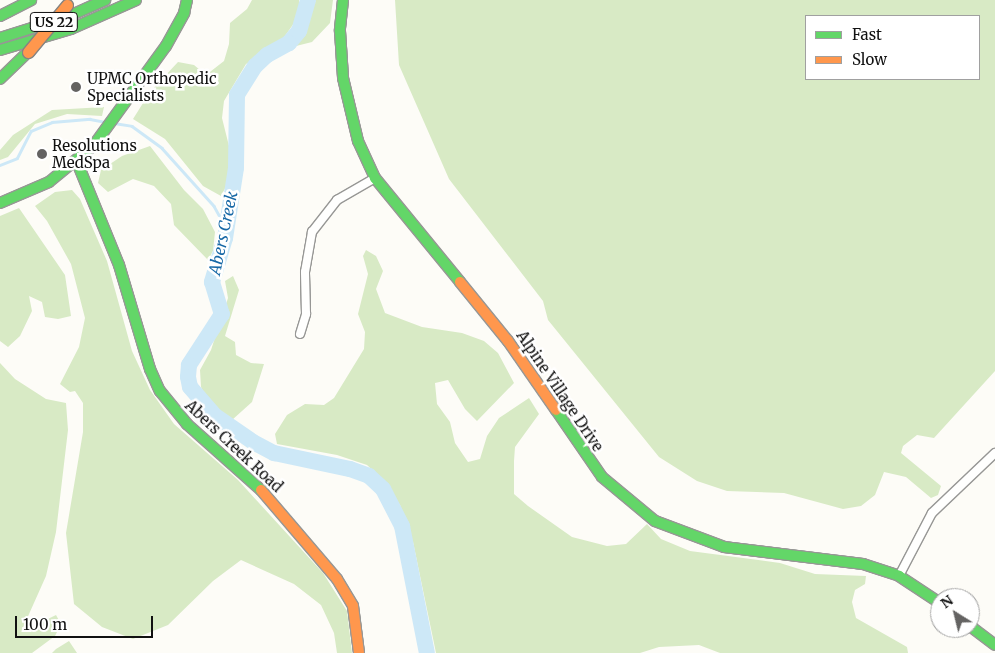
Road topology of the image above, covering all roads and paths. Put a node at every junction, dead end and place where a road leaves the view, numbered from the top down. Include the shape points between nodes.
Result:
1 (31, 0) edge
2 (105, 0) edge
3 (136, 0) edge
4 (187, 0) edge
5 (343, 0) edge
6 (69, 2) edge
7 (0, 16) edge
8 (0, 38) edge
9 (0, 50) edge
10 (0, 79) edge
11 (77, 162) junction
12 (375, 178) junction
13 (0, 203) edge
14 (300, 334) dead end
15 (995, 453) edge
16 (899, 576) junction
17 (930, 596) edge
18 (980, 634) edge
19 (995, 646) edge
20 (358, 653) edge

1 - 7 main road
2 - 8 main road, US 22 via 67,17
3 - 9 main road, US 22 via 78,26
4 - 11 main road via 184,13 166,46 114,122
5 - 12 main road, Alpine Village Drive via 340,31 343,78 358,140
6 - 10 main road, bridge via 28,52
11 - 13 main road via 39,188
11 - 20 main road, Abers Creek Road via 120,265 150,369 160,391 187,424 260,488 337,578 353,606
12 - 14 street via 337,200 312,232 305,272 306,314
12 - 16 main road, Alpine Village Drive via 508,341 602,477 628,502 654,521 724,547 829,558
15 - 16 street via 932,513
16 - 17 main road, Alpine Village Drive
18 - 19 main road

